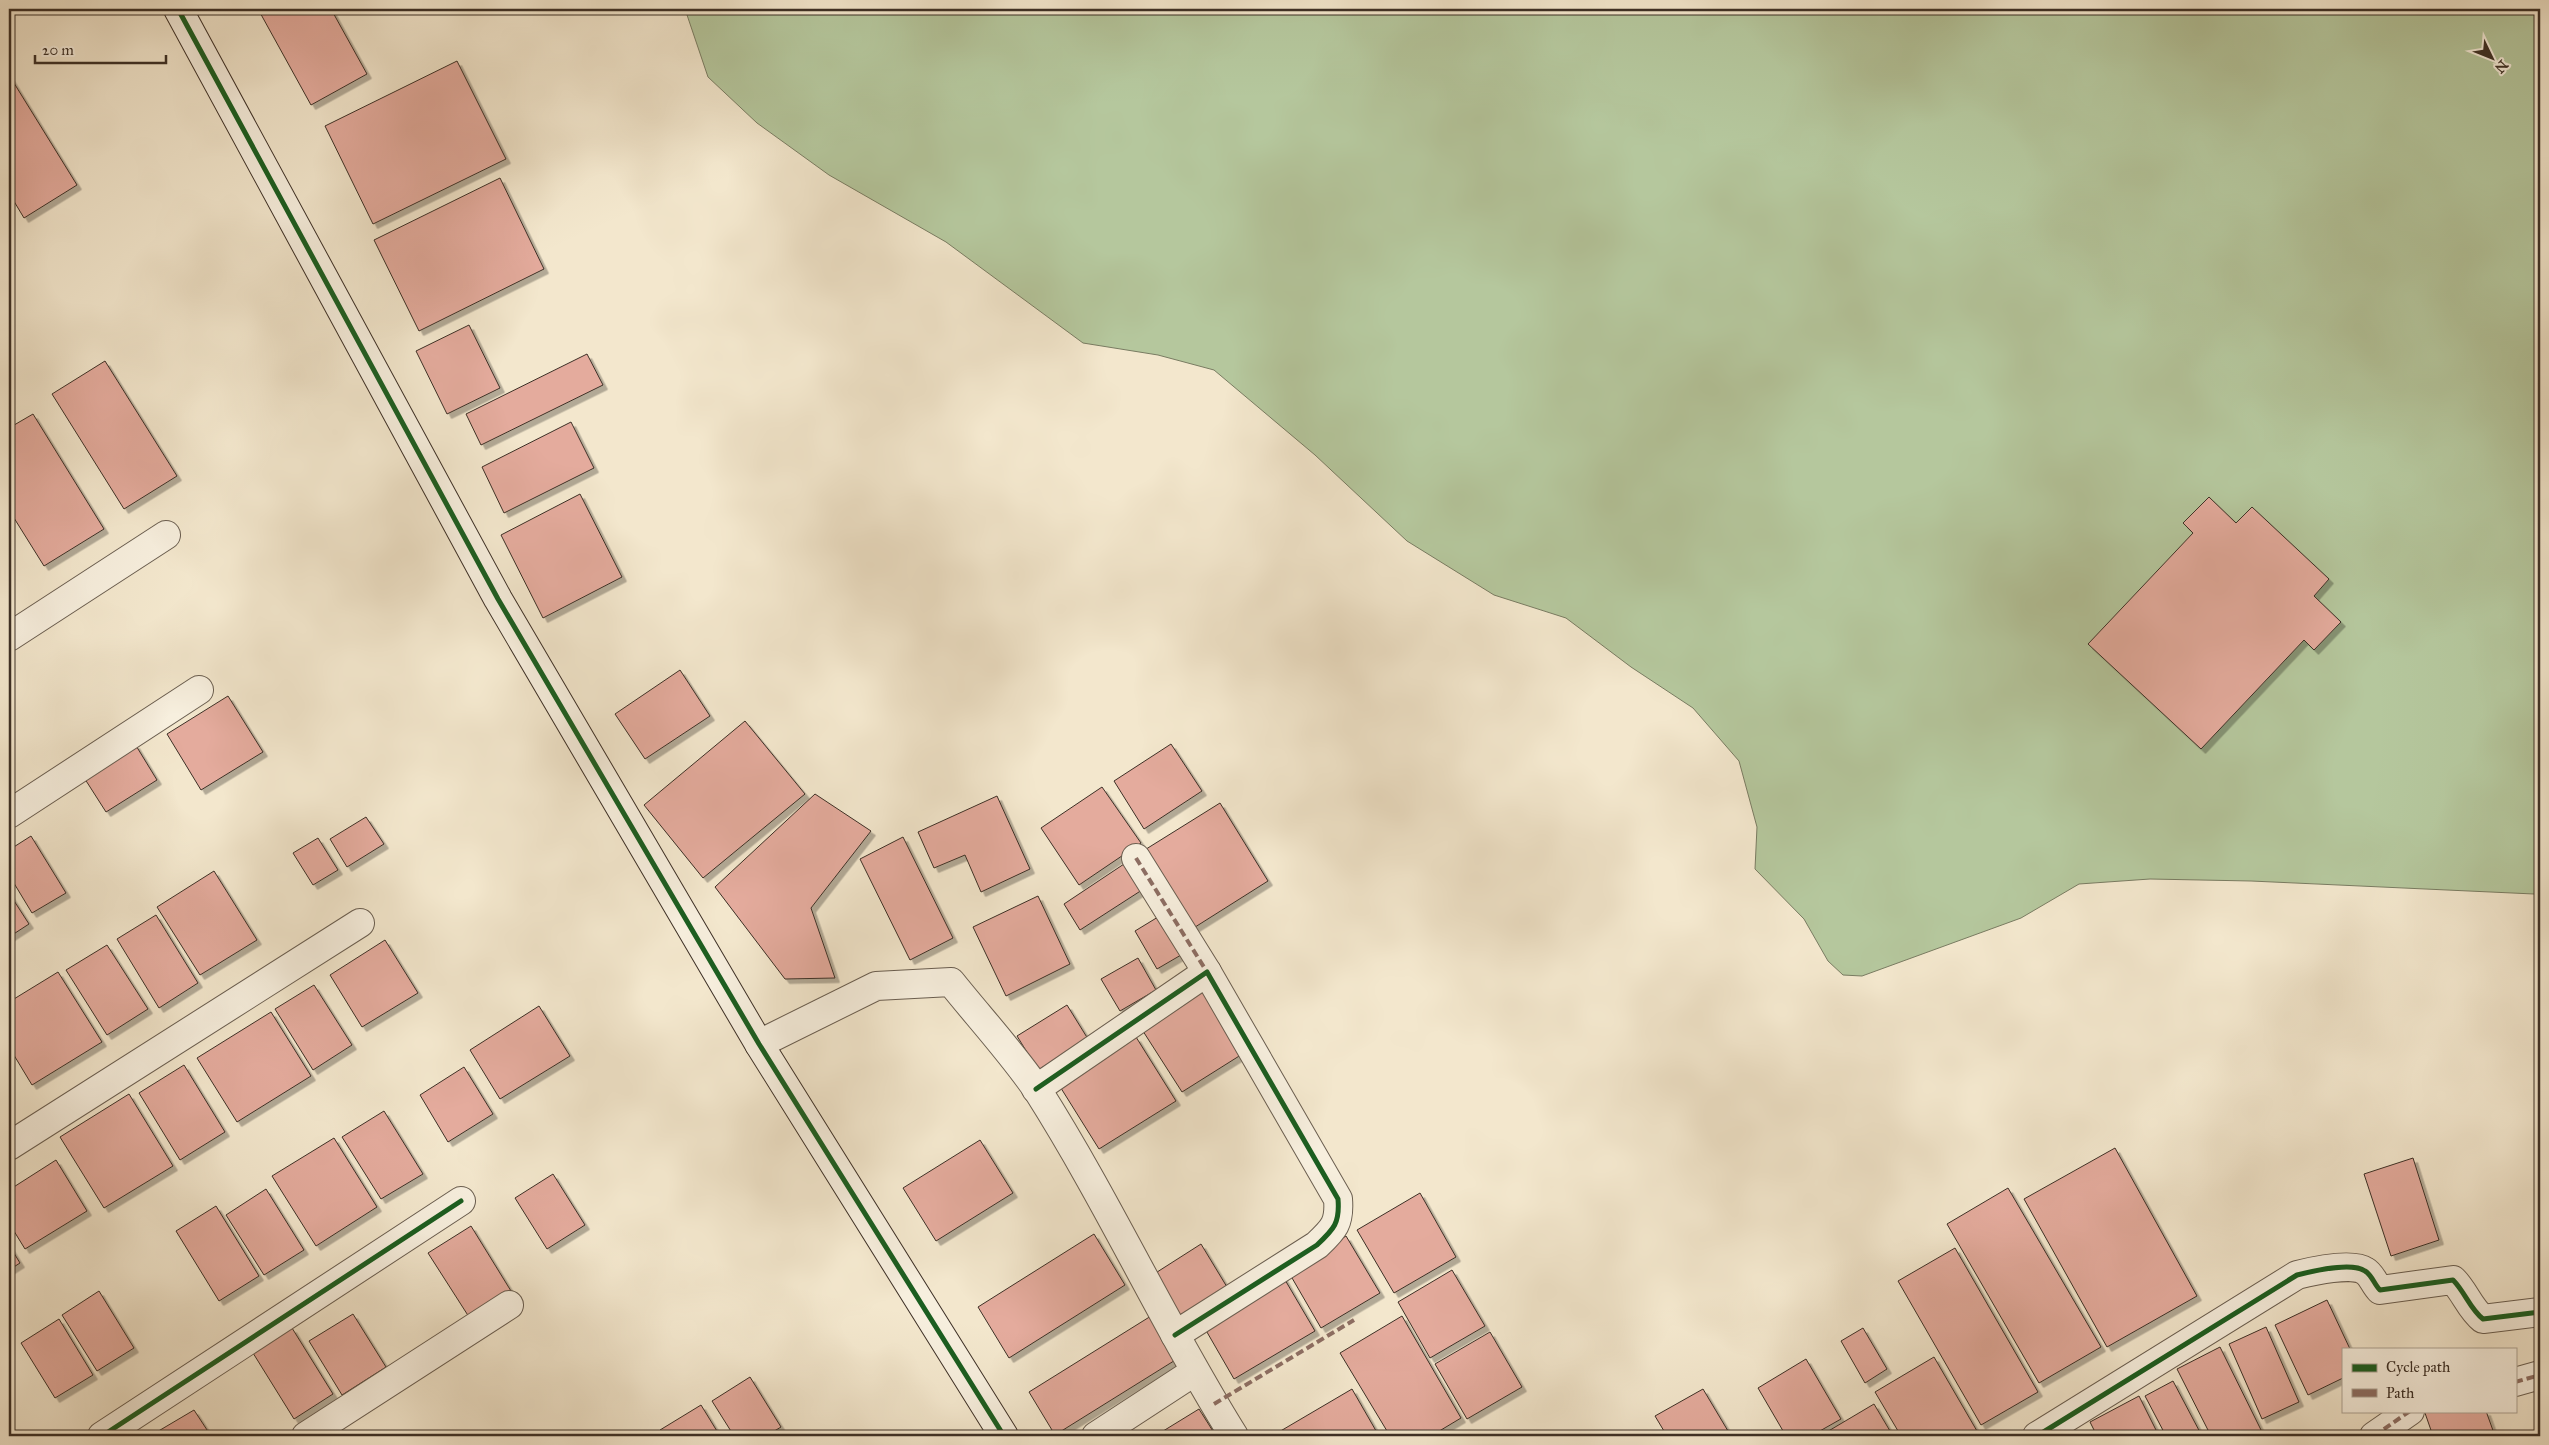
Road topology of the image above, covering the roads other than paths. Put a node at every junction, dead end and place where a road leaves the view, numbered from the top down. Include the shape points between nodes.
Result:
1 (178, 9) edge
2 (166, 536) dead end
3 (9, 637) edge
4 (199, 690) dead end
5 (9, 814) edge
6 (1136, 858) dead end
7 (360, 923) dead end
8 (1207, 972) junction
9 (758, 1044) junction
10 (1036, 1089) junction
11 (9, 1146) edge
12 (461, 1201) dead end
13 (509, 1305) dead end
14 (2540, 1312) edge
15 (1176, 1335) junction
16 (1194, 1372) junction
17 (2540, 1375) edge
18 (2516, 1382) edge
19 (2409, 1412) edge
20 (102, 1436) edge
21 (306, 1436) edge
22 (1004, 1436) edge
23 (1096, 1436) edge
24 (1234, 1436) edge
25 (2037, 1436) edge
26 (2374, 1436) edge

1 - 9 street via 498,599
2 - 3 street
4 - 5 street
6 - 8 street
7 - 11 street
8 - 10 street
8 - 15 street via 1338,1199 1339,1216 1332,1230 1317,1245
9 - 10 street via 876,986 951,982
9 - 22 street
10 - 15 street via 1091,1178
12 - 20 street
13 - 21 street
14 - 25 street via 2483,1319 2453,1280 2380,1290 2359,1268 2326,1269 2297,1275
15 - 16 street
16 - 23 street
16 - 24 street
17 - 18 street
19 - 26 street

